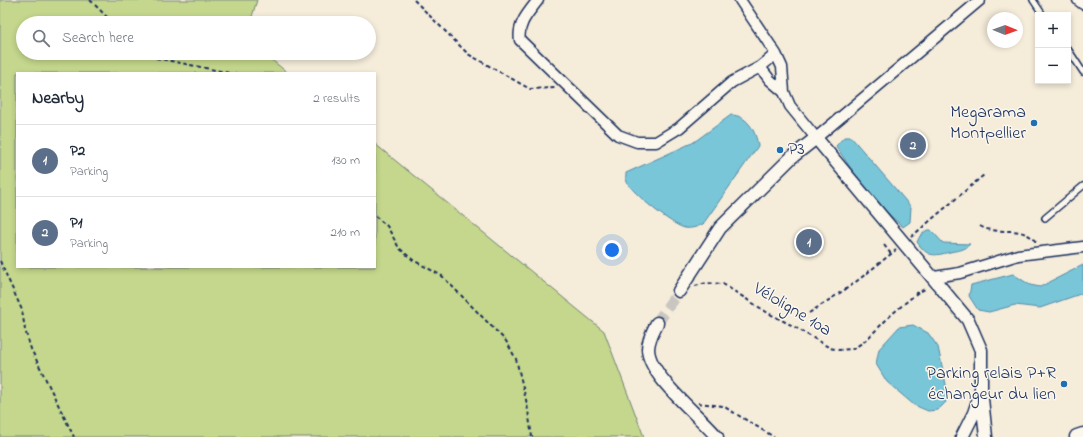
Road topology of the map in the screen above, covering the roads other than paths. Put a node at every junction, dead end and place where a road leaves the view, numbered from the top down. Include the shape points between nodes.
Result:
1 (538, 0) edge
2 (740, 0) edge
3 (980, 0) edge
4 (1033, 0) edge
5 (1078, 0) edge
6 (1083, 4) edge
7 (1041, 12) edge
8 (776, 54) junction
9 (1071, 54) edge
10 (760, 67) junction
11 (1083, 72) edge
12 (784, 92) junction
13 (816, 138) junction
14 (1083, 186) edge
15 (1045, 218) dead end
16 (1083, 247) edge
17 (937, 280) junction
18 (684, 289) tunnel mouth
19 (657, 323) tunnel mouth
20 (981, 389) junction
21 (1083, 435) edge
22 (718, 437) edge
23 (962, 437) edge
24 (986, 437) edge
25 (1077, 437) edge

1 - 10 street via 519,31 520,40 618,135 637,142 656,142 679,128 732,82
2 - 8 street
3 - 13 street
4 - 7 lane
5 - 6 street
8 - 10 street
8 - 12 street via 782,67
9 - 11 lane
10 - 12 street
12 - 13 street via 790,106
13 - 17 street
13 - 18 street via 792,157 720,228
14 - 15 lane
16 - 17 street via 1018,255
17 - 20 street via 975,332 981,350
19 - 22 street via 648,348 652,363 661,379
20 - 23 street via 974,414
20 - 24 street
21 - 25 main road

